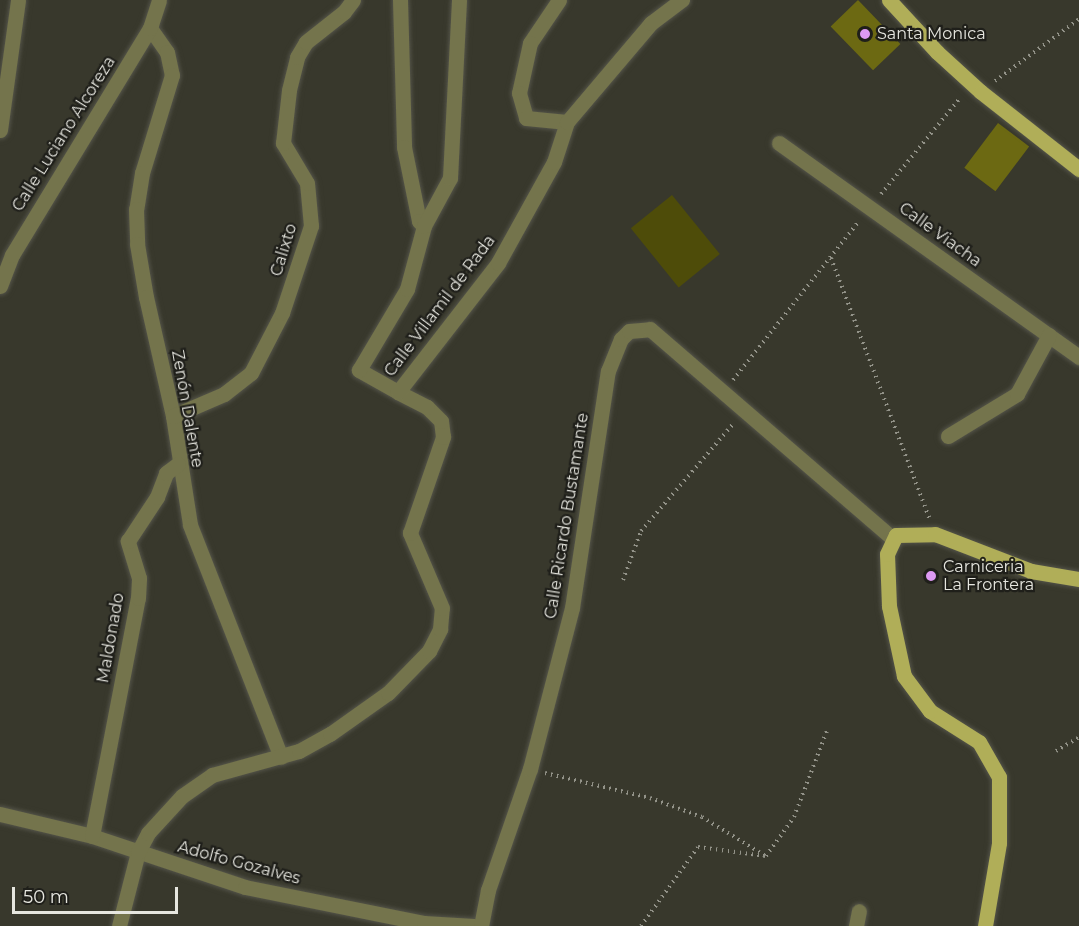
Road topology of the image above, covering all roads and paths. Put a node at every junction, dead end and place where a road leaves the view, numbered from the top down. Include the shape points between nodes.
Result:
1 (18, 0) edge
2 (159, 0) edge
3 (353, 0) edge
4 (400, 0) edge
5 (459, 0) edge
6 (559, 0) edge
7 (682, 0) edge
8 (889, 0) edge
9 (1079, 19) edge
10 (150, 28) junction
11 (976, 88) junction
12 (567, 122) junction
13 (0, 130) edge
14 (779, 143) dead end
15 (1079, 169) edge
16 (870, 207) junction
17 (424, 226) junction
18 (6, 251) edge
19 (831, 257) junction
20 (0, 286) edge
21 (1049, 335) junction
22 (1079, 357) edge
23 (398, 392) junction
24 (722, 394) junction
25 (744, 412) junction
26 (173, 416) junction
27 (948, 436) dead end
28 (178, 464) junction
29 (935, 534) junction
30 (893, 539) junction
31 (1079, 579) edge
32 (623, 580) dead end
33 (828, 728) dead end
34 (1079, 737) edge
35 (1056, 751) dead end
36 (281, 757) junction
37 (530, 770) junction
38 (0, 814) edge
39 (92, 836) junction
40 (138, 852) junction
41 (766, 856) junction
42 (119, 926) edge
43 (474, 926) edge
44 (481, 926) edge
45 (641, 926) edge
46 (985, 926) edge

1 - 13 street
2 - 10 street, Calle Luciano Alcoreza
3 - 26 street, Calixto via 306,42 297,57 289,90 283,142 307,183 311,226 282,313 251,373 224,394
4 - 17 street via 404,147 419,221
5 - 17 street via 450,178
6 - 12 street via 530,43 519,93 526,118
7 - 12 street via 651,23
8 - 11 main road
9 - 11 path
10 - 18 street, Calle Luciano Alcoreza
10 - 26 street, Zenón Dalente via 167,52 172,75 142,173 136,244
11 - 15 main road
11 - 16 path
12 - 23 street, Calle Villamil de Rada via 554,162 508,245
14 - 16 street, Calle Viacha
16 - 19 path
16 - 21 street, Calle Viacha
17 - 23 street via 407,289 359,370
18 - 20 street, Calle Luciano Alcoreza
19 - 24 path
19 - 29 path
21 - 22 street, Calle Viacha
21 - 27 street via 1017,394
23 - 36 street, Calle Villamil de Rada via 427,407 441,420 443,437 410,532 442,608 440,629 429,651 388,693 330,734
24 - 25 street
24 - 37 street, Calle Ricardo Bustamante via 650,329 629,332 614,349 572,608
25 - 30 street
25 - 32 path via 641,531
26 - 28 street, Zenón Dalente
28 - 36 street, Zenón Dalente via 190,525
28 - 39 street, Maldonado via 166,473 158,497 128,541 138,571 138,598
29 - 30 main road via 904,532
29 - 31 main road via 1031,572
30 - 46 main road via 887,554 887,576 897,654 904,676 930,711 979,742 999,777 999,843
33 - 41 path via 794,817
34 - 35 path
36 - 40 street, Calle Villamil de Rada via 212,775 194,786 148,833
37 - 41 path via 650,798 702,817
37 - 44 street, Calle Ricardo Bustamante via 488,890
38 - 39 street, Adolfo Gozalves
39 - 40 street, Adolfo Gozalves
40 - 42 street, Calle Villamil de Rada
40 - 43 street, Adolfo Gozalves via 245,887 424,923
41 - 45 path via 698,847

